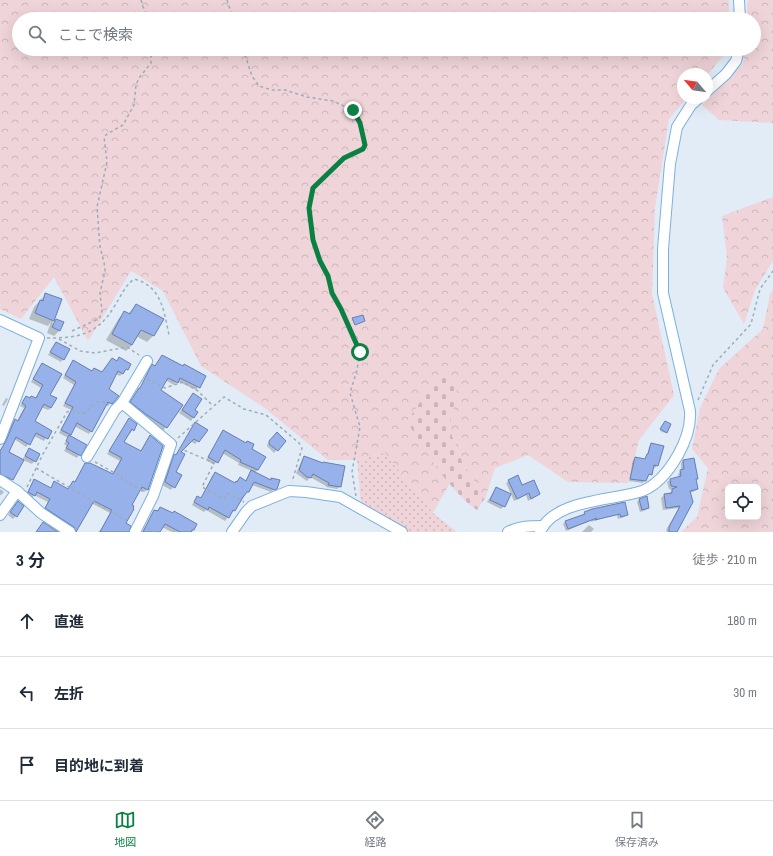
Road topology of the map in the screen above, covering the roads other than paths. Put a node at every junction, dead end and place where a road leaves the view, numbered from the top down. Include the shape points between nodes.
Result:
1 (739, 0) edge
2 (740, 12) edge
3 (737, 56) edge
4 (713, 86) edge
5 (692, 104) edge
6 (0, 320) edge
7 (147, 361) road end
8 (119, 407) junction
9 (0, 439) edge
10 (87, 457) road end
11 (0, 480) edge
12 (20, 493) junction
13 (0, 515) edge
14 (541, 529) edge
15 (136, 530) edge
16 (70, 532) edge
17 (232, 532) edge
18 (402, 532) edge
19 (508, 532) edge

1 - 2 street
3 - 4 street via 726,74
5 - 14 street via 677,127 670,164 663,249 663,293 690,411 690,422 680,452 673,464 654,484 642,491 566,509 556,514
6 - 9 street via 39,338
7 - 8 street
8 - 10 street
8 - 15 street via 171,444 153,496
11 - 12 street
12 - 13 street
12 - 16 street via 41,513
14 - 19 street via 526,527
17 - 18 street via 252,506 289,491 340,498

